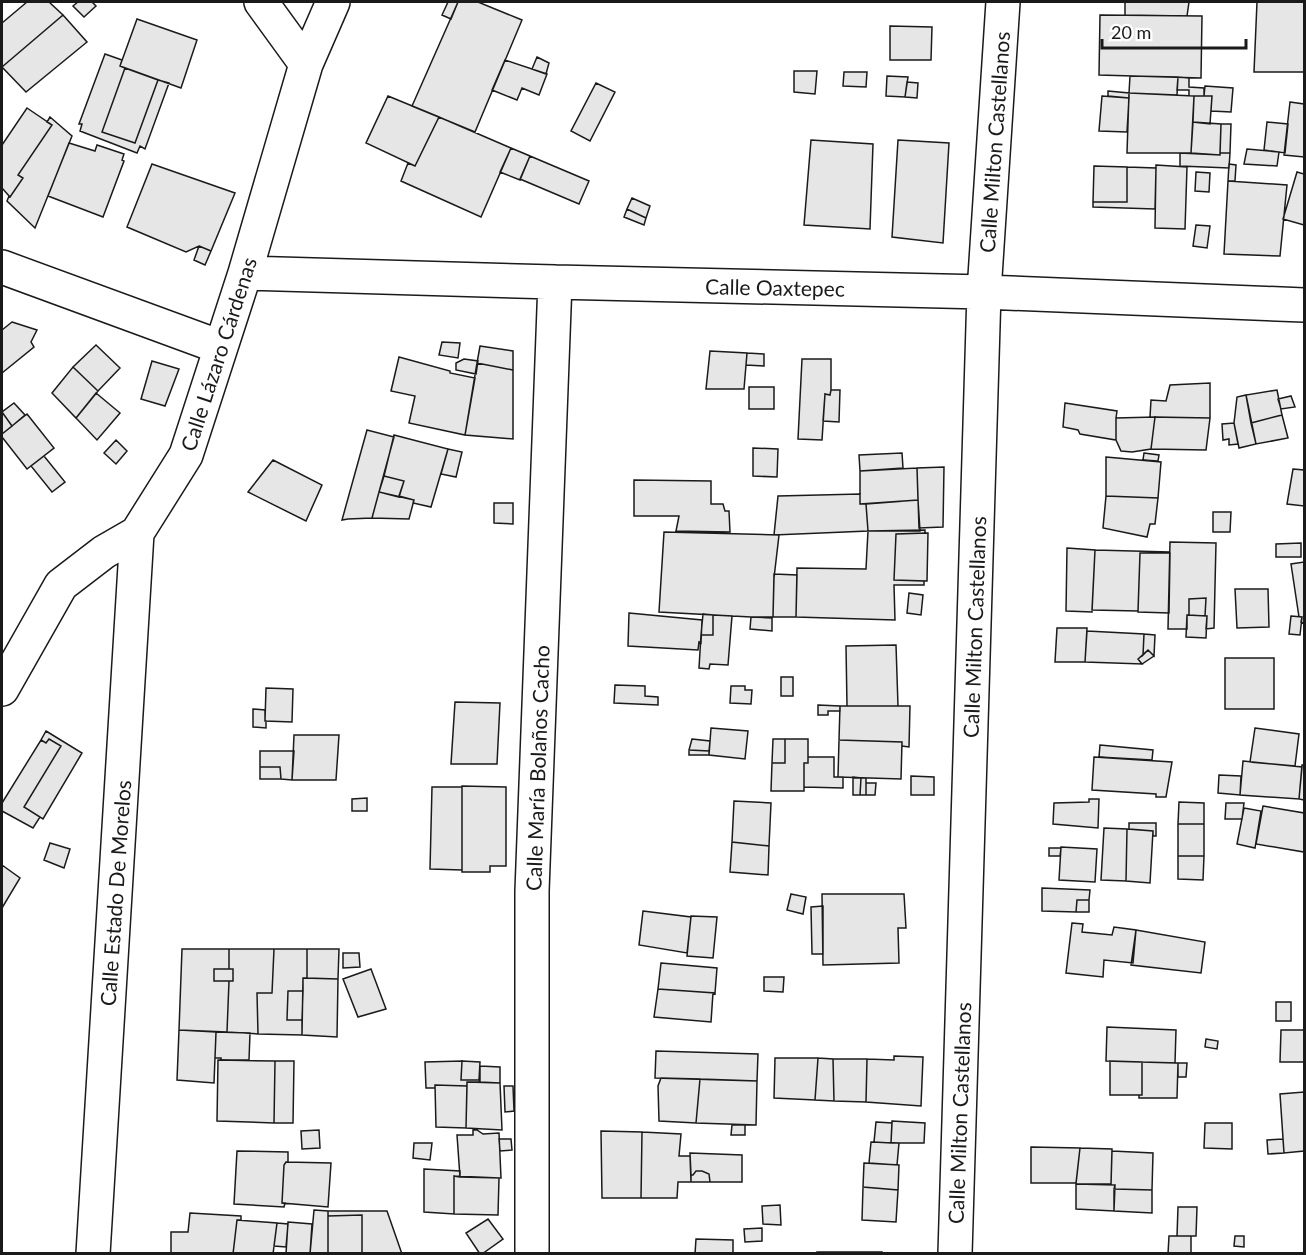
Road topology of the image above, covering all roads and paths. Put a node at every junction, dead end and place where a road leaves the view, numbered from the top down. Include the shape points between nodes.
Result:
1 (261, 2) edge
2 (333, 2) edge
3 (1003, 2) edge
4 (306, 64) junction
5 (2, 267) edge
6 (245, 273) junction
7 (555, 282) junction
8 (984, 292) junction
9 (1305, 305) edge
10 (220, 347) junction
11 (137, 533) junction
12 (2, 689) edge
13 (93, 1254) edge
14 (532, 1254) edge
15 (955, 1254) edge

1 - 4 street
2 - 4 street, Calle Lázaro Cárdenas
3 - 8 street, Calle Milton Castellanos
4 - 6 street, Calle Lázaro Cárdenas
5 - 10 street
6 - 7 street, Calle Oaxtepec
6 - 10 street, Calle Lázaro Cárdenas
7 - 8 street, Calle Oaxtepec
7 - 14 street, Calle María Bolaños Cacho via 532,891
8 - 9 street, Calle Oaxtepec
8 - 15 street, Calle Milton Castellanos
10 - 11 street, Calle Lázaro Cárdenas via 186,455
11 - 12 street, Calle Lázaro Cárdenas via 61,585
11 - 13 street, Calle Estado De Morelos

